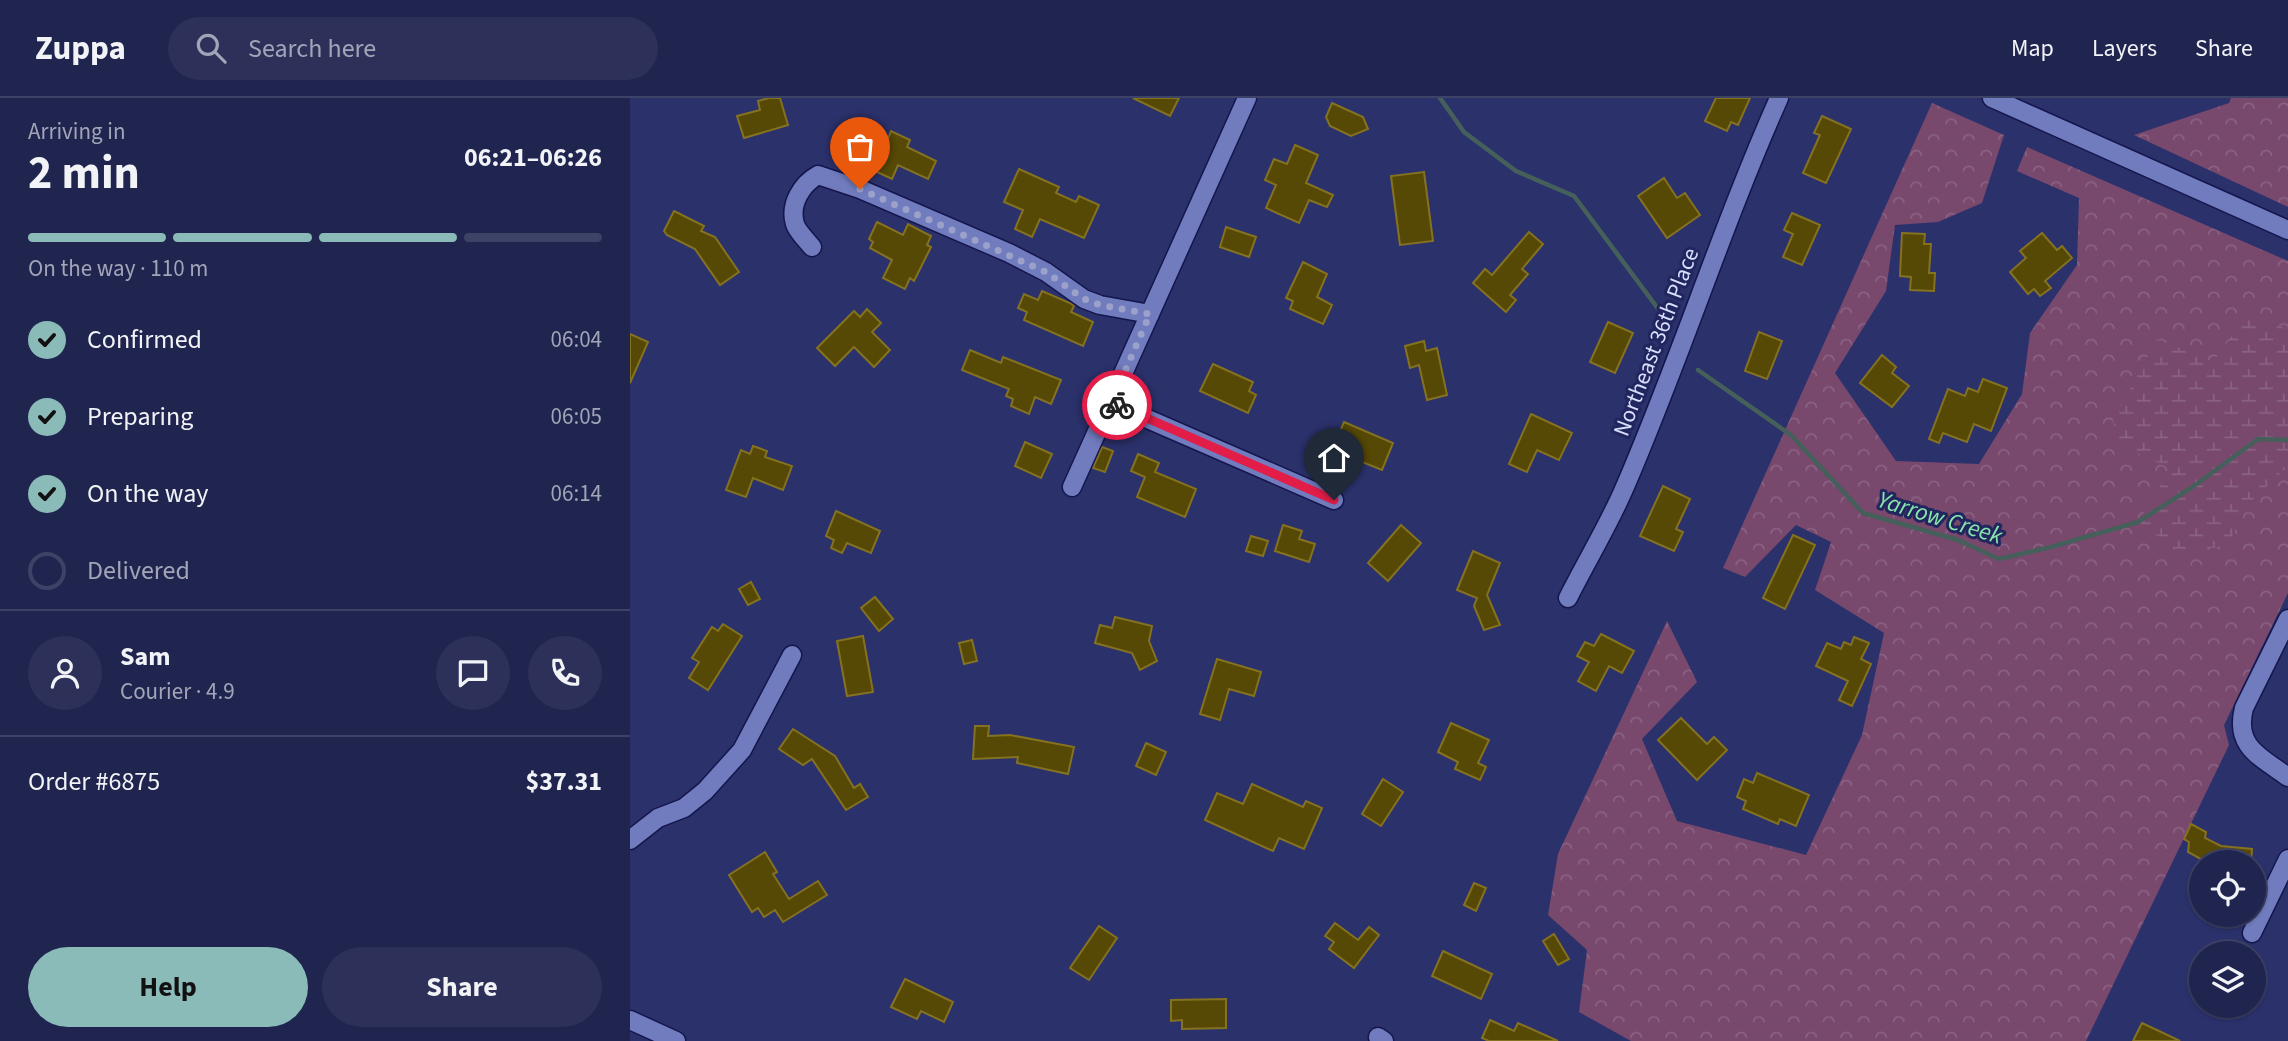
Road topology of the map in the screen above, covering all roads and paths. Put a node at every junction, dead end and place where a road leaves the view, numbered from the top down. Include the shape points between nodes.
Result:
1 (1247, 98) edge
2 (1779, 98) edge
3 (1992, 98) edge
4 (2288, 230) edge
5 (812, 247) dead end
6 (1150, 314) junction
7 (1111, 403) junction
8 (1072, 487) dead end
9 (1334, 500) dead end
10 (1567, 598) dead end
11 (2288, 619) edge
12 (792, 655) dead end
13 (2288, 777) edge
14 (630, 840) edge
15 (2288, 859) edge
16 (2252, 933) dead end
17 (630, 1020) edge
18 (676, 1041) edge

1 - 6 street
2 - 10 street, Northeast 36th Place via 1623,493
3 - 4 street
5 - 6 street via 795,224 795,202 805,182 818,175 1009,254 1046,272 1084,299
6 - 7 street
7 - 8 street
7 - 9 street
11 - 13 street via 2240,723 2244,740 2253,751
12 - 14 street via 742,750 684,808 658,818
15 - 16 street
17 - 18 street

